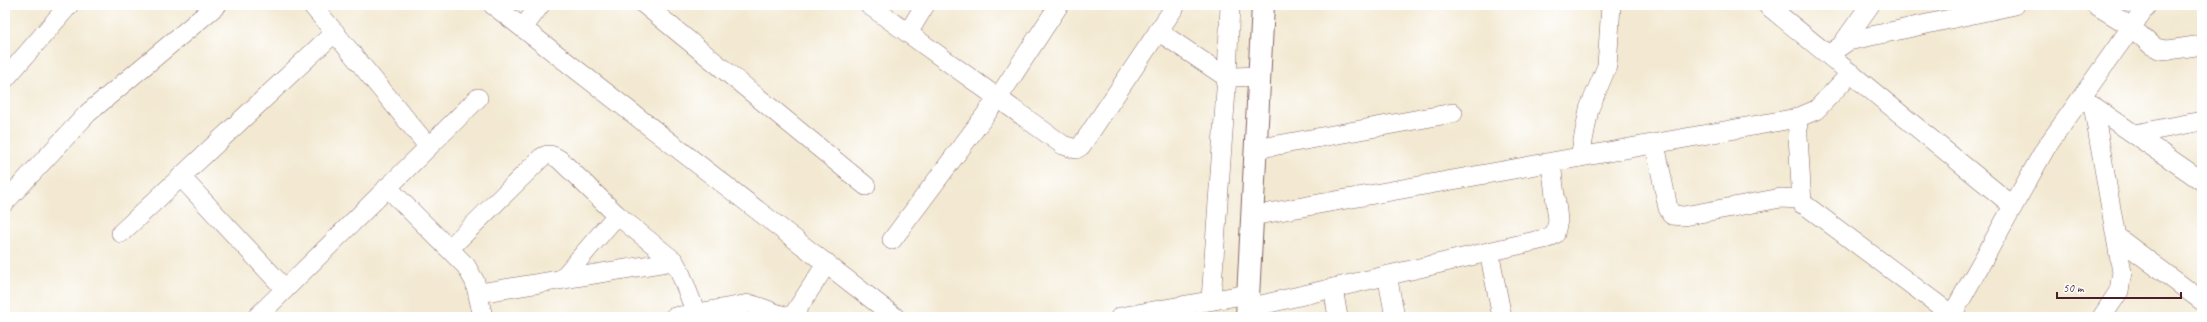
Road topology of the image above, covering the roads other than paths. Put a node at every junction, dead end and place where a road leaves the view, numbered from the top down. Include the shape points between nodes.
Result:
1 (69, 5) edge
2 (217, 5) edge
3 (312, 5) edge
4 (493, 5) edge
5 (540, 5) edge
6 (645, 5) edge
7 (869, 5) edge
8 (925, 5) edge
9 (1059, 5) edge
10 (1176, 5) edge
11 (1230, 5) edge
12 (1263, 5) edge
13 (1611, 5) edge
14 (1767, 5) edge
15 (1870, 5) edge
16 (2014, 5) edge
17 (2096, 5) edge
18 (2147, 5) edge
19 (2130, 26) junction
20 (523, 28) junction
21 (1158, 31) junction
22 (335, 32) junction
23 (908, 33) junction
24 (2202, 45) edge
25 (1837, 50) junction
26 (8, 70) edge
27 (1851, 74) junction
28 (1243, 76) junction
29 (478, 98) dead end
30 (998, 98) junction
31 (2087, 101) junction
32 (1453, 113) dead end
33 (1797, 118) junction
34 (2202, 121) edge
35 (2135, 134) junction
36 (1655, 144) junction
37 (428, 146) junction
38 (1256, 149) junction
39 (1580, 157) junction
40 (1551, 163) junction
41 (180, 177) junction
42 (2202, 181) edge
43 (866, 186) dead end
44 (387, 187) junction
45 (5, 202) edge
46 (1802, 204) junction
47 (2012, 206) junction
48 (617, 215) junction
49 (1252, 216) junction
50 (121, 233) dead end
51 (2117, 237) junction
52 (892, 240) dead end
53 (450, 248) junction
54 (1489, 252) junction
55 (674, 261) junction
56 (827, 263) junction
57 (1388, 275) junction
58 (562, 279) junction
59 (1333, 288) junction
60 (285, 289) junction
61 (479, 293) junction
62 (2202, 301) edge
63 (1236, 302) edge
64 (696, 313) junction
65 (264, 315) edge
66 (1952, 316) edge
67 (483, 317) edge
68 (674, 317) edge
69 (895, 317) edge
70 (1120, 317) edge
71 (1338, 317) edge
72 (1395, 317) edge
73 (1502, 317) edge
74 (2102, 317) edge

1 - 26 street
2 - 45 street via 88,113
3 - 22 street
4 - 20 street
5 - 20 street
6 - 43 street
7 - 23 street
8 - 23 street
9 - 30 street
10 - 21 street
11 - 28 street
12 - 28 street
13 - 39 street via 1607,66 1589,108
14 - 25 street
15 - 25 street
16 - 25 street via 1853,39
17 - 19 street
18 - 19 street
19 - 24 street via 2150,45 2159,49
19 - 31 street
20 - 56 street
21 - 28 street via 1210,67
21 - 30 street via 1081,146 1076,149 1063,145
22 - 37 street
22 - 41 street
23 - 30 street
25 - 27 street
27 - 33 street via 1816,110
27 - 47 street
28 - 38 street
28 - 63 street
29 - 37 street
30 - 52 street
31 - 35 street
31 - 47 street via 2045,148
31 - 51 street
32 - 38 street
33 - 36 street
33 - 46 street
34 - 35 street
35 - 42 street
36 - 39 street
36 - 46 street via 1668,208 1672,215 1684,216 1781,198 1792,198
37 - 44 street
38 - 49 street
39 - 40 street
40 - 49 street
40 - 54 street via 1558,220 1555,234 1548,238
41 - 50 street
41 - 60 street
44 - 53 street
44 - 60 street
46 - 66 street
47 - 66 street
48 - 53 street via 560,160 553,155 547,155
48 - 55 street
48 - 58 street
49 - 63 street
51 - 62 street
51 - 74 street via 2122,282
53 - 61 street via 466,266
54 - 57 street
54 - 73 street
55 - 58 street
55 - 64 street
56 - 64 street via 792,317 776,315 749,304
56 - 69 street
57 - 59 street
57 - 72 street
58 - 61 street
59 - 63 street
59 - 71 street
60 - 65 street
61 - 67 street
63 - 70 street
64 - 68 street

